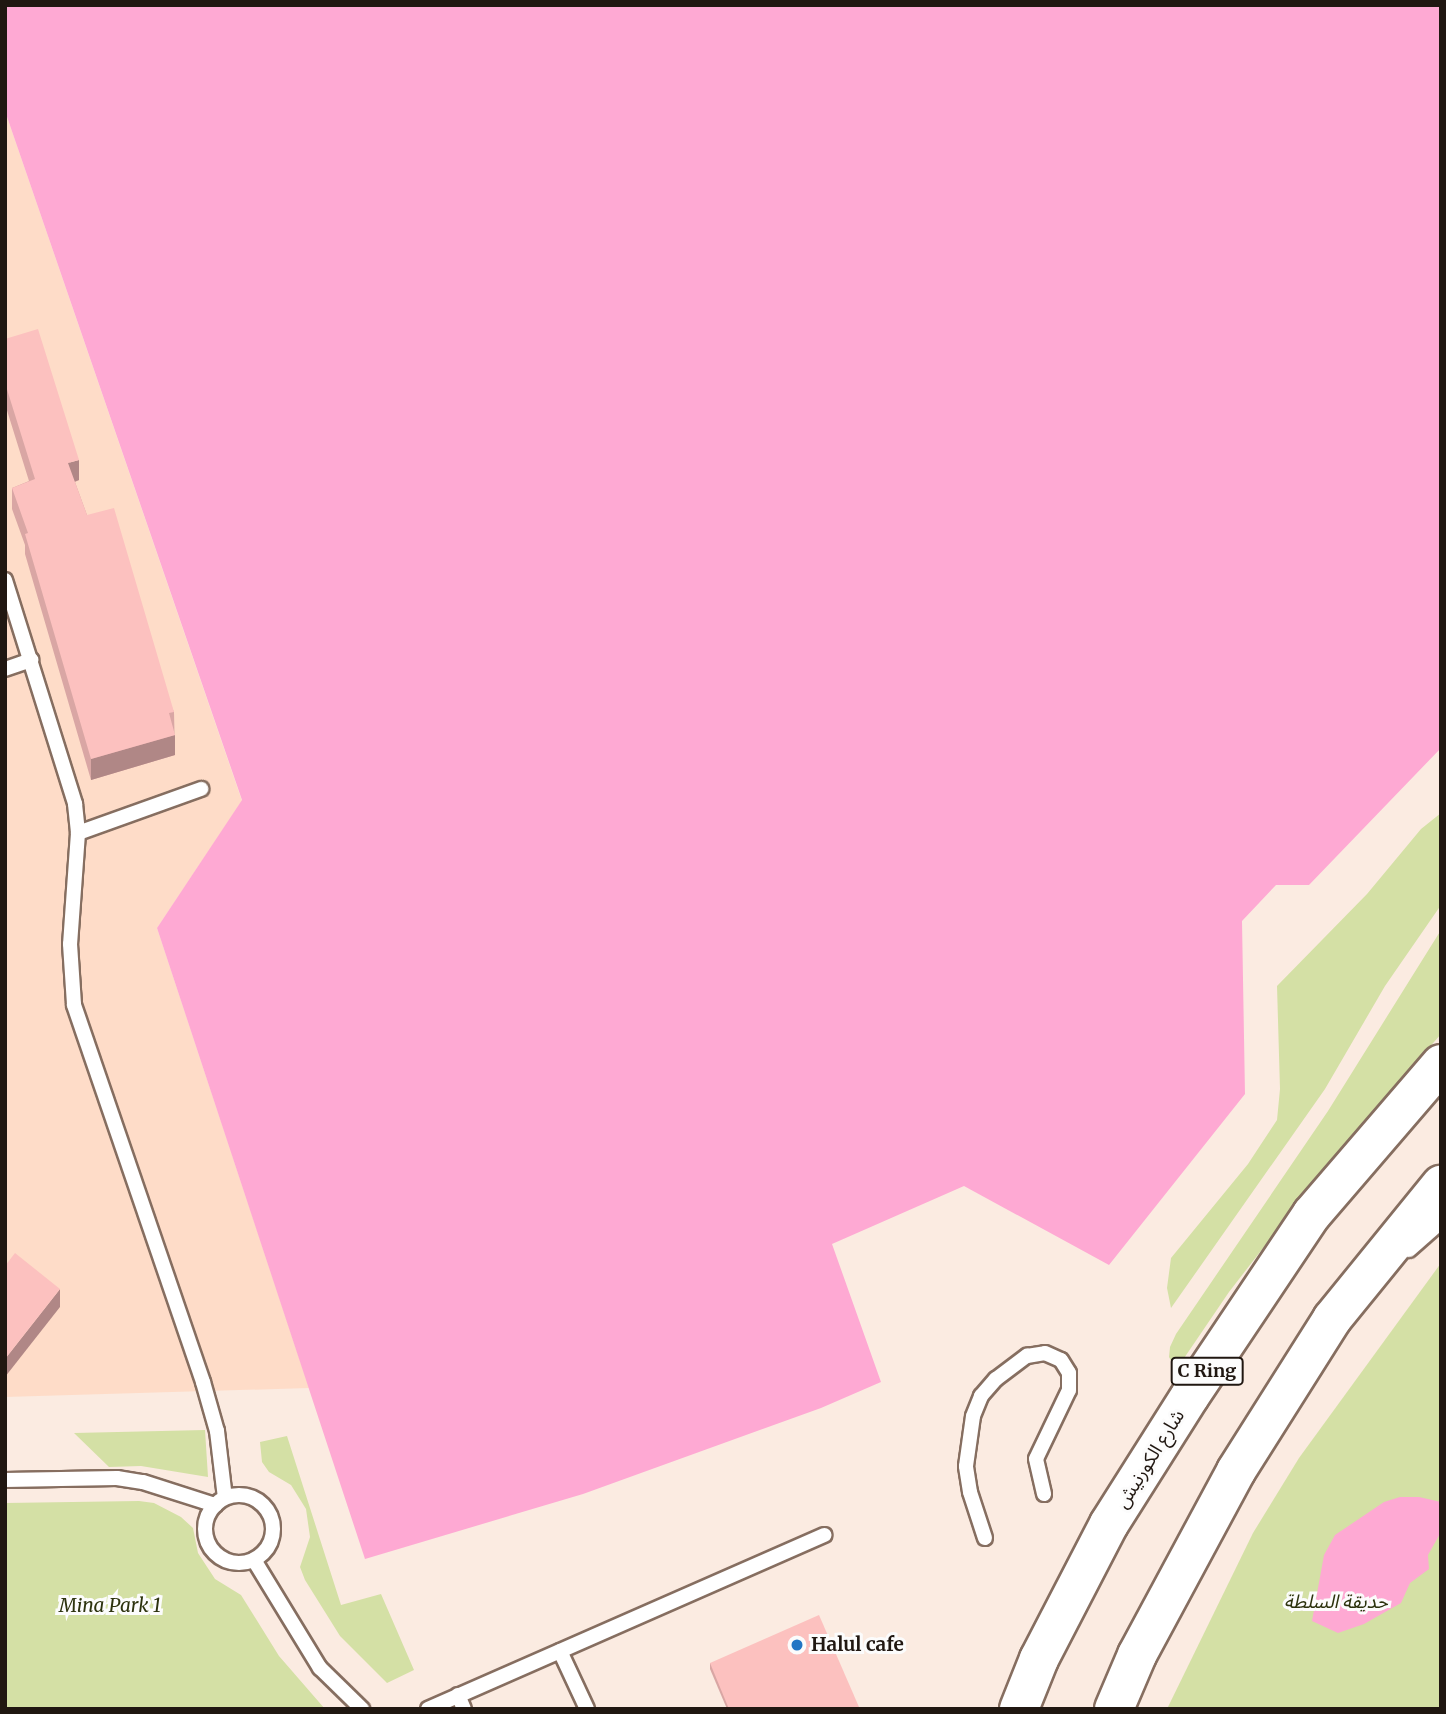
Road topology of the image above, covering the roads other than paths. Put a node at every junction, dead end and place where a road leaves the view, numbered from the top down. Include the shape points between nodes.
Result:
1 (5, 580) edge
2 (31, 660) junction
3 (5, 669) edge
4 (201, 789) dead end
5 (78, 833) junction
6 (1441, 1064) edge
7 (1441, 1185) edge
8 (1441, 1222) edge
9 (1332, 1319) junction
10 (5, 1480) edge
11 (1044, 1494) dead end
12 (220, 1501) junction
13 (824, 1535) dead end
14 (985, 1538) dead end
15 (254, 1560) junction
16 (560, 1651) junction
17 (461, 1702) edge
18 (362, 1709) edge
19 (428, 1709) edge
20 (587, 1709) edge
21 (1019, 1709) edge
22 (1114, 1709) edge

1 - 2 lane
2 - 3 lane
2 - 5 lane via 68,776
4 - 5 lane
5 - 12 lane via 70,944 74,1005 203,1382 217,1432
6 - 21 highway, شارع الكورنيش / C Ring via 1312,1214 1190,1395 1109,1524 1039,1659
7 - 9 highway
8 - 9 lane
9 - 22 highway via 1192,1548
10 - 12 lane via 117,1478
11 - 14 lane via 1036,1459 1069,1390 1069,1373 1061,1360 1045,1353 1027,1356 996,1379 981,1396 973,1416 966,1466
12 - 15 lane via 205,1526 212,1549 230,1562
12 - 15 lane via 248,1496 268,1510 274,1532 263,1554
13 - 16 lane
15 - 18 lane via 320,1668
16 - 17 lane
16 - 20 lane
17 - 19 lane

